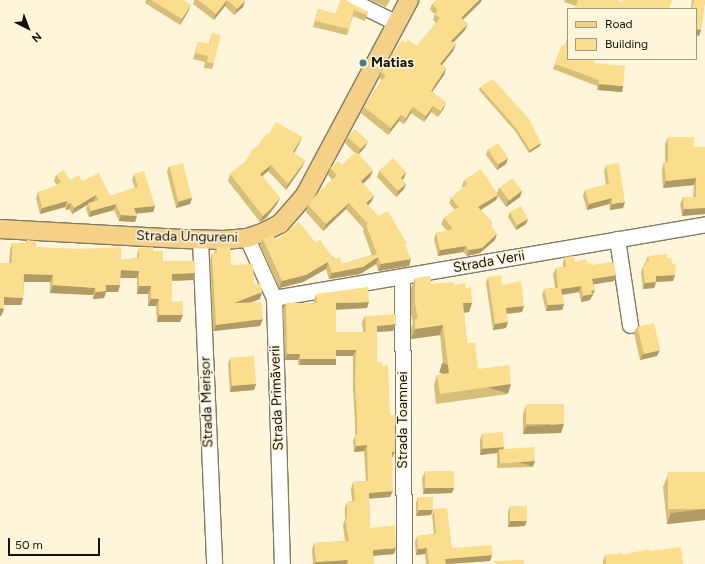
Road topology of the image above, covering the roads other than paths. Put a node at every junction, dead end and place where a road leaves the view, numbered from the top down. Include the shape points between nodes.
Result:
1 (350, 0) edge
2 (409, 0) edge
3 (397, 23) junction
4 (705, 224) edge
5 (0, 229) edge
6 (247, 238) junction
7 (200, 239) junction
8 (617, 239) junction
9 (402, 277) junction
10 (274, 298) junction
11 (630, 325) dead end
12 (214, 564) edge
13 (282, 564) edge
14 (404, 564) edge

1 - 3 street
2 - 3 main road, Strada Ungureni
3 - 6 main road, Strada Ungureni via 305,195 280,224
4 - 8 street, Strada Verii
5 - 7 main road, Strada Ungureni
6 - 7 main road, Strada Ungureni
6 - 10 street, Strada Primăverii
7 - 12 street, Strada Merișor
8 - 9 street, Strada Verii
8 - 11 street
9 - 10 street, Strada Verii
9 - 14 street, Strada Toamnei
10 - 13 street, Strada Primăverii

